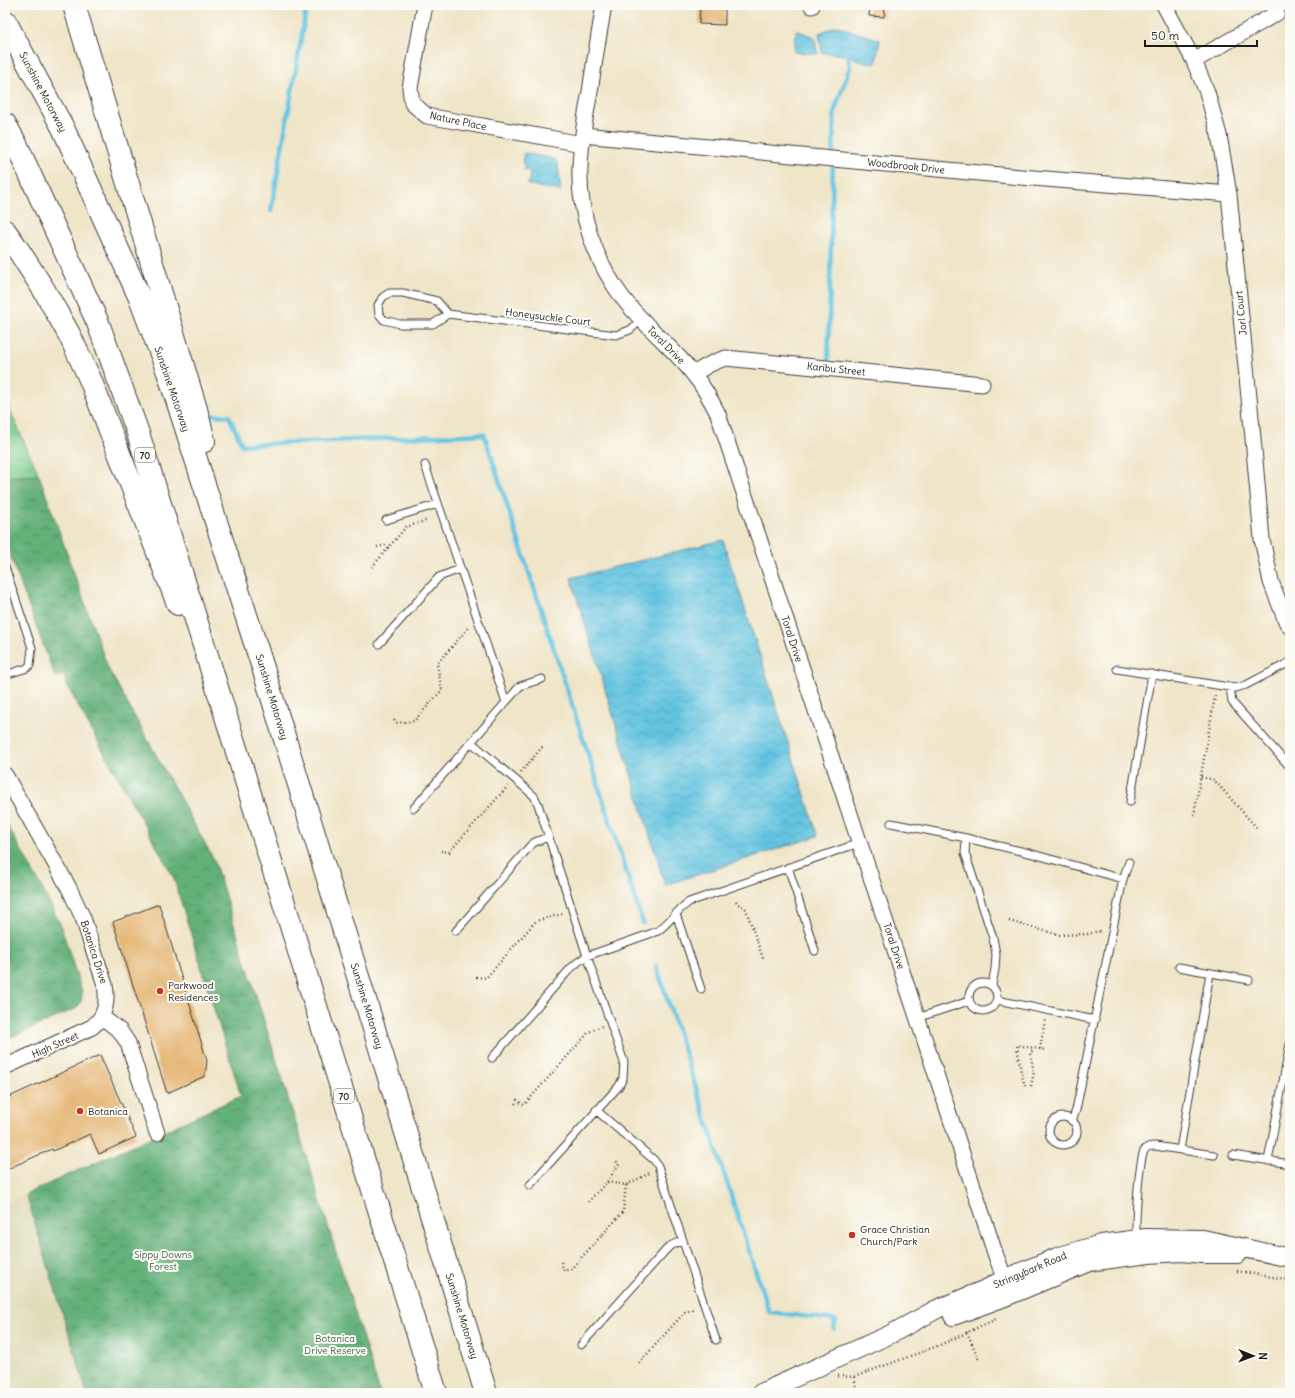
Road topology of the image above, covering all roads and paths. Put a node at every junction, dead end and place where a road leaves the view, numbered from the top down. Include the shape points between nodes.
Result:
1 (74, 5) edge
2 (426, 5) edge
3 (604, 5) edge
4 (1164, 5) edge
5 (1278, 13) dead end
6 (5, 21) edge
7 (1194, 61) junction
8 (5, 124) edge
9 (582, 140) junction
10 (1229, 194) junction
11 (5, 231) edge
12 (448, 314) junction
13 (641, 320) junction
14 (694, 374) junction
15 (982, 384) dead end
16 (425, 465) dead end
17 (438, 504) junction
18 (442, 515) junction
19 (386, 520) dead end
20 (378, 547) dead end
21 (388, 548) junction
22 (5, 567) edge
23 (372, 567) dead end
24 (460, 569) junction
25 (477, 617) junction
26 (1290, 627) edge
27 (379, 644) dead end
28 (1290, 662) edge
29 (1117, 669) dead end
30 (264, 671) junction
31 (1152, 674) junction
32 (5, 675) edge
33 (542, 679) dead end
34 (1217, 685) junction
35 (1230, 687) junction
36 (506, 702) junction
37 (394, 720) dead end
38 (471, 742) junction
39 (544, 745) dead end
40 (1290, 767) edge
41 (5, 775) edge
42 (1201, 777) junction
43 (515, 779) junction
44 (252, 800) junction
45 (1130, 802) dead end
46 (414, 808) dead end
47 (1194, 815) dead end
48 (890, 823) dead end
49 (1257, 828) dead end
50 (548, 837) junction
51 (966, 838) junction
52 (859, 843) junction
53 (441, 851) dead end
54 (1129, 862) dead end
55 (788, 867) junction
56 (1123, 879) junction
57 (736, 901) dead end
58 (572, 911) junction
59 (676, 914) junction
60 (1008, 921) dead end
61 (456, 931) dead end
62 (1112, 934) junction
63 (815, 951) dead end
64 (587, 956) junction
65 (763, 959) dead end
66 (1179, 967) dead end
67 (1210, 973) junction
68 (476, 977) dead end
69 (1249, 980) dead end
70 (992, 985) junction
71 (701, 989) dead end
72 (998, 1000) junction
73 (969, 1001) junction
74 (1047, 1010) junction
75 (102, 1017) junction
76 (917, 1018) junction
77 (1095, 1020) junction
78 (610, 1023) junction
79 (1290, 1044) edge
80 (1034, 1048) junction
81 (1040, 1049) junction
82 (1045, 1050) dead end
83 (492, 1058) dead end
84 (5, 1067) edge
85 (1025, 1086) dead end
86 (1031, 1086) dead end
87 (515, 1104) dead end
88 (596, 1110) junction
89 (1072, 1121) junction
90 (157, 1133) dead end
91 (1180, 1150) junction
92 (1214, 1155) dead end
93 (1233, 1155) dead end
94 (615, 1160) dead end
95 (1268, 1160) junction
96 (1290, 1164) edge
97 (658, 1166) junction
98 (607, 1182) junction
99 (530, 1185) dead end
100 (626, 1185) junction
101 (588, 1202) dead end
102 (1137, 1239) junction
103 (683, 1240) junction
104 (1282, 1256) edge
105 (561, 1262) dead end
106 (1237, 1271) dead end
107 (1290, 1280) edge
108 (1007, 1287) junction
109 (705, 1305) junction
110 (1001, 1317) dead end
111 (967, 1332) junction
112 (716, 1340) dead end
113 (581, 1345) dead end
114 (979, 1360) dead end
115 (639, 1363) dead end
116 (834, 1376) dead end
117 (854, 1377) junction
118 (436, 1393) edge
119 (486, 1393) edge
120 (761, 1393) edge
121 (857, 1393) edge

1 - 30 highway via 196,409
2 - 9 street, Nature Place via 410,88 412,103 427,116
3 - 9 street, Toral Drive
4 - 7 street, Jorl Court
5 - 7 street
6 - 30 highway, Sunshine Motorway via 63,128 139,296 168,372
7 - 10 street, Jorl Court via 1207,92 1219,135
8 - 44 highway, 70 via 98,324 138,433
9 - 10 street, Woodbrook Drive
9 - 13 street, Toral Drive via 581,188 589,232 608,275
10 - 26 street, Jorl Court via 1262,539 1270,582
11 - 44 highway via 48,296 90,380
12 - 12 lane via 433,324 400,324 384,320 379,314 378,305 389,293 403,292 437,301
12 - 13 lane, Honeysuckle Court via 616,335 630,330
13 - 14 street, Toral Drive
14 - 15 street, Karibu Street via 707,365 726,358
14 - 52 street, Toral Drive via 709,395 718,414
16 - 17 lane
17 - 18 lane
17 - 19 lane
18 - 21 path via 406,528
18 - 24 lane
20 - 21 path via 386,545
21 - 23 path
22 - 32 lane via 32,648 30,665 27,668
24 - 25 lane
24 - 27 lane via 439,577
25 - 36 lane
25 - 37 path via 437,664 442,690 414,721
28 - 35 lane via 1246,686
29 - 31 lane
30 - 119 highway, Sunshine Motorway
31 - 34 lane
31 - 45 lane
33 - 36 lane via 520,686
34 - 35 lane
34 - 42 path
35 - 40 lane via 1232,702
36 - 38 lane
38 - 43 lane
38 - 46 lane
39 - 43 path
41 - 75 street, Botanica Drive via 84,918 105,985 106,1002
42 - 47 path
42 - 49 path via 1214,780
43 - 50 lane via 534,796
43 - 53 path via 449,852
44 - 118 highway, 70
48 - 51 lane
50 - 58 lane
50 - 61 lane via 530,846
51 - 56 lane
51 - 70 lane via 965,853 996,954
52 - 55 lane
52 - 76 street, Toral Drive
54 - 56 lane
55 - 59 lane via 689,902
55 - 63 lane
56 - 62 lane
57 - 65 path via 746,908
58 - 64 lane
58 - 68 path via 536,921 486,978
59 - 64 lane via 658,931
59 - 71 lane
60 - 62 path via 1059,935 1098,931
62 - 77 lane
64 - 78 lane
64 - 83 lane via 570,969
66 - 67 lane
67 - 69 lane
67 - 91 lane
70 - 72 lane via 997,992
70 - 73 lane via 982,982 973,987
72 - 73 lane via 993,1008 984,1012 974,1009
72 - 74 lane
73 - 76 lane
74 - 77 lane
74 - 81 path
75 - 84 street, High Street via 88,1030
75 - 90 street via 120,1031 128,1043
76 - 108 street, Toral Drive
77 - 89 lane
78 - 87 path via 589,1032 524,1105 517,1100
78 - 88 lane via 624,1062 623,1078 619,1086
79 - 95 lane
80 - 81 path
80 - 85 path via 1017,1045
80 - 86 path via 1030,1053 1034,1072
81 - 82 path
88 - 97 lane
88 - 99 lane
89 - 89 lane via 1076,1125 1077,1134 1072,1142 1059,1146 1051,1140 1049,1127 1054,1119 1064,1117
91 - 92 lane
91 - 102 lane via 1149,1146 1144,1152 1135,1228
93 - 95 lane
94 - 98 path via 619,1164
95 - 96 lane
97 - 100 path via 653,1172
97 - 103 lane
98 - 100 path
98 - 101 path
100 - 105 path via 623,1212 571,1270 564,1271
102 - 104 street, Stringybark Road via 1203,1239
102 - 108 street, Stringybark Road via 1101,1244 1057,1257
103 - 109 lane
103 - 113 lane via 665,1251
104 - 108 street, Stringybark Road via 1182,1252 1148,1254 1089,1262
106 - 107 path
108 - 120 street, Stringybark Road via 941,1321 891,1334
109 - 112 lane
109 - 115 path via 685,1312
110 - 111 path
111 - 114 path
111 - 117 path via 940,1345
116 - 117 path
117 - 121 path

